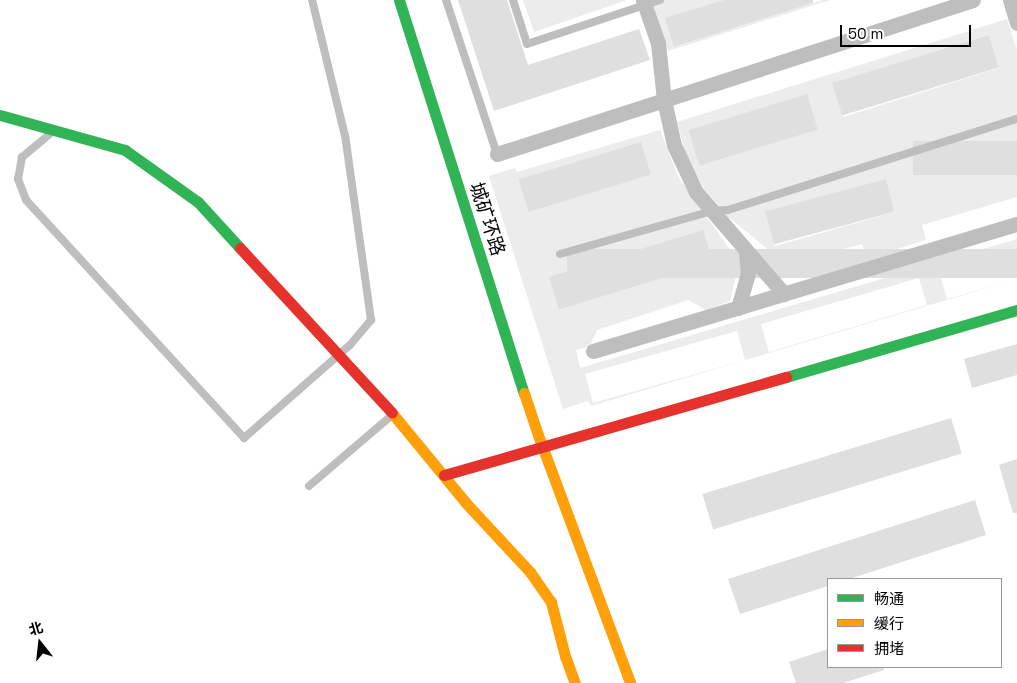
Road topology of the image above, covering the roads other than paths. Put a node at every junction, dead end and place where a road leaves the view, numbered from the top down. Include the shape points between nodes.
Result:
1 (312, 0) edge
2 (399, 0) edge
3 (446, 0) edge
4 (513, 0) edge
5 (660, 0) edge
6 (973, 0) edge
7 (1010, 0) edge
8 (644, 2) edge
9 (1017, 23) edge
10 (664, 100) junction
11 (0, 114) edge
12 (1017, 119) edge
13 (55, 130) junction
14 (497, 154) joint
15 (712, 211) junction
16 (1017, 224) edge
17 (746, 252) junction
18 (560, 254) dead end
19 (784, 294) junction
20 (738, 308) junction
21 (1017, 310) edge
22 (593, 352) dead end
23 (339, 355) junction
24 (393, 414) junction
25 (544, 448) junction
26 (444, 476) junction
27 (309, 486) dead end
28 (575, 683) edge
29 (630, 683) edge

1 - 23 lane via 345,136 371,320
2 - 25 street, 城矿环路
3 - 14 lane
4 - 8 lane via 527,44
5 - 8 lane
6 - 10 street
7 - 9 street
8 - 10 street via 658,43
10 - 14 street
10 - 15 street via 674,146 696,192
11 - 13 street
12 - 15 lane via 728,210
13 - 23 street via 125,150 198,202
13 - 23 lane via 22,157 18,179 26,200 244,438
15 - 17 street
15 - 18 lane
16 - 19 street
17 - 19 street
17 - 20 street via 748,274
19 - 20 street
20 - 22 street
21 - 25 street
23 - 24 street
24 - 26 street
24 - 27 lane
25 - 26 street
25 - 29 street, 城矿环路
26 - 28 street via 530,572 551,602

